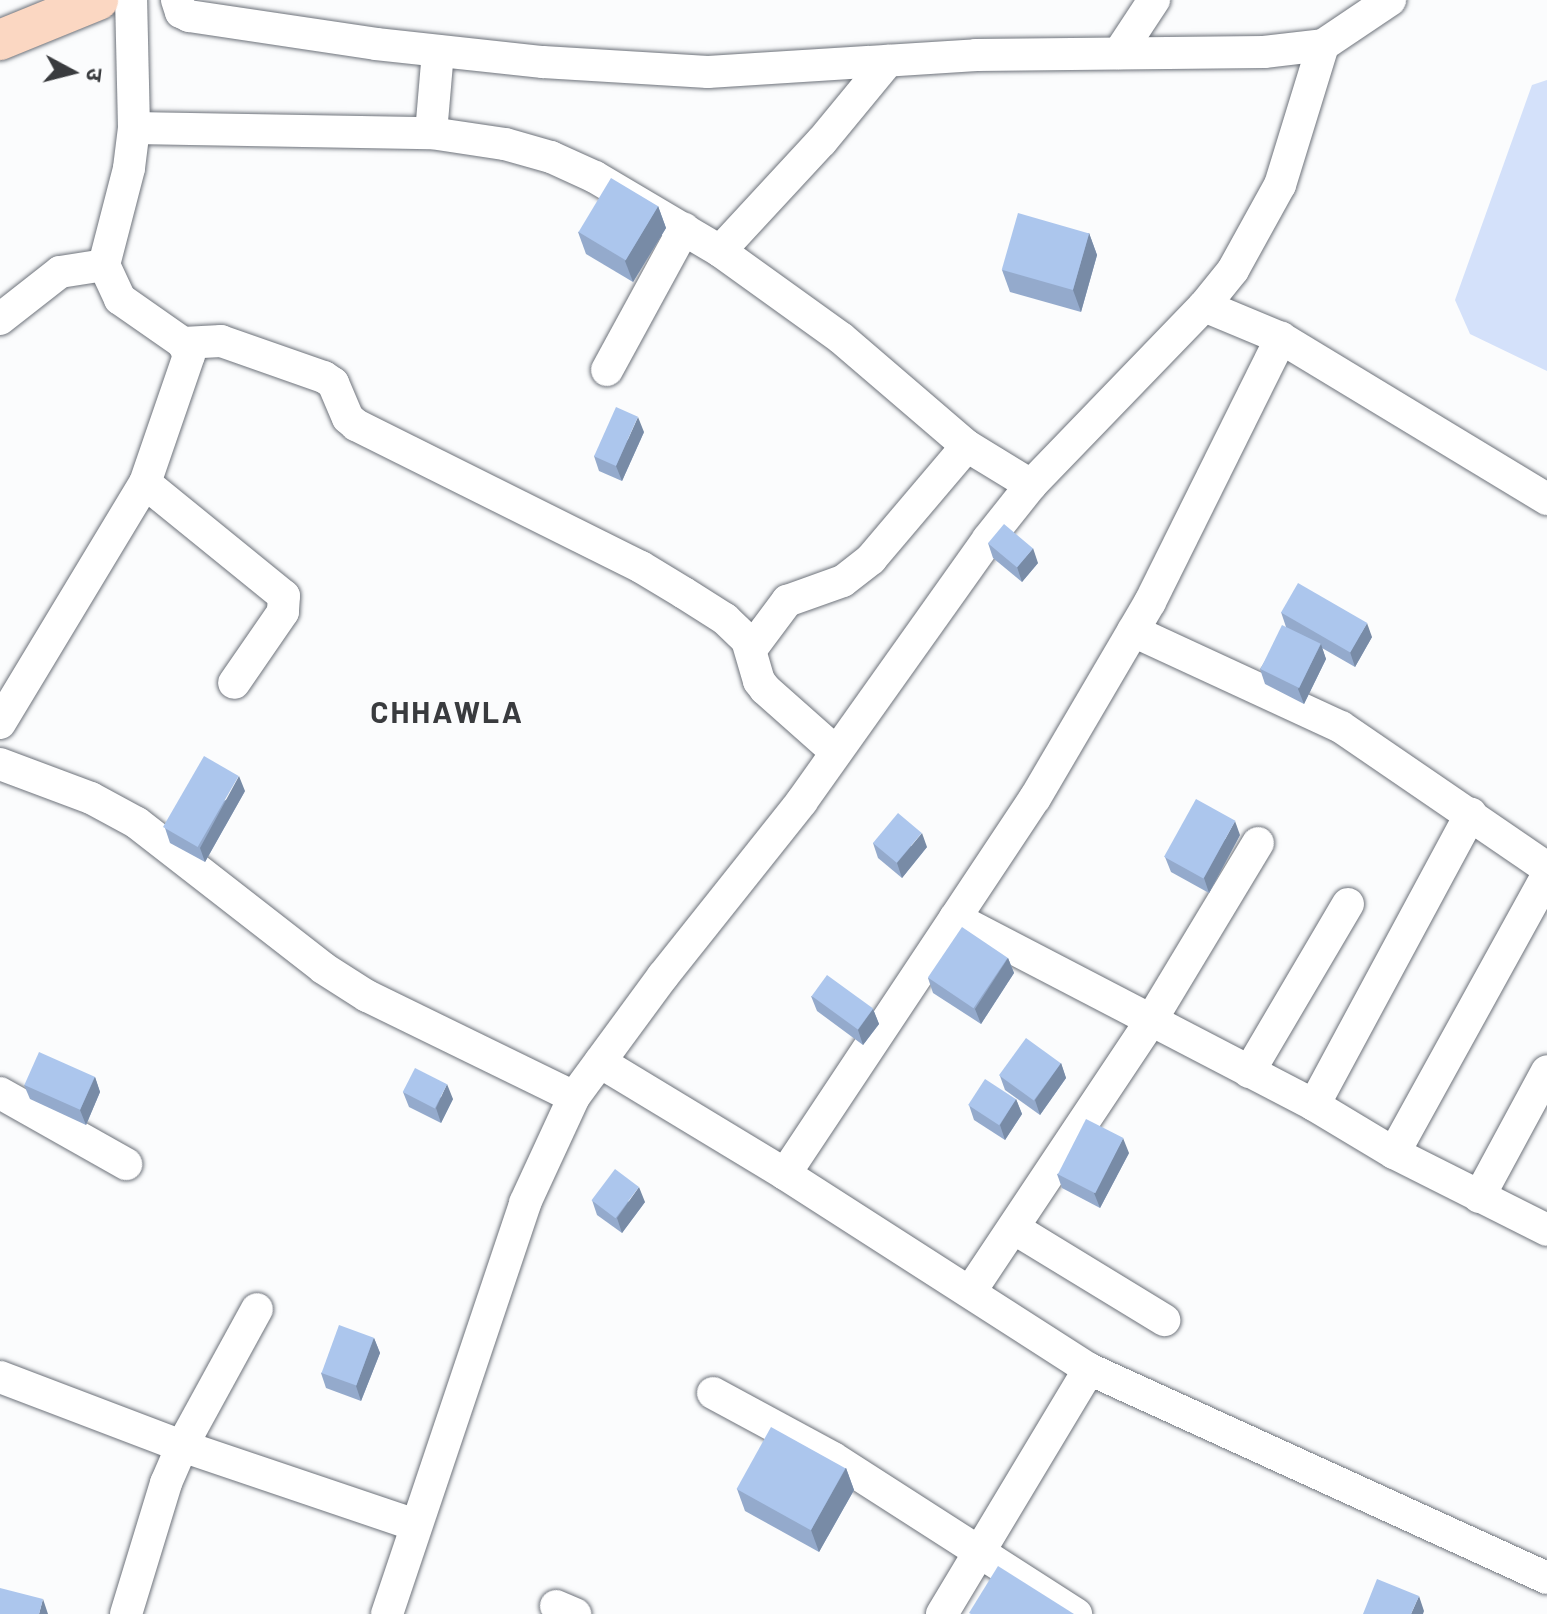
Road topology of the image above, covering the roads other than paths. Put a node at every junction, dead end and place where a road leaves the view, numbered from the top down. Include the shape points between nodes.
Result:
1 (36, 0) edge
2 (98, 0) edge
3 (131, 0) edge
4 (177, 0) edge
5 (1154, 0) edge
6 (1390, 0) edge
7 (0, 15) edge
8 (0, 40) edge
9 (1323, 45) junction
10 (438, 51) junction
11 (1119, 53) junction
12 (888, 61) junction
13 (134, 128) junction
14 (431, 133) junction
15 (684, 229) junction
16 (720, 251) junction
17 (104, 265) junction
18 (1204, 306) junction
19 (0, 319) edge
20 (1281, 338) junction
21 (183, 343) junction
22 (607, 370) dead end
23 (967, 446) junction
24 (145, 483) junction
25 (1031, 485) junction
26 (1547, 499) edge
27 (1133, 631) junction
28 (752, 648) junction
29 (234, 683) dead end
30 (0, 723) edge
31 (836, 752) junction
32 (0, 764) edge
33 (1471, 814) junction
34 (1258, 843) dead end
35 (1547, 868) edge
36 (1547, 876) edge
37 (1348, 904) dead end
38 (955, 918) junction
39 (1150, 1022) junction
40 (600, 1062) junction
41 (1547, 1071) edge
42 (1249, 1072) junction
43 (0, 1093) edge
44 (574, 1097) junction
45 (1314, 1105) junction
46 (1394, 1153) junction
47 (126, 1164) dead end
48 (785, 1174) junction
49 (1479, 1197) junction
50 (1015, 1229) junction
51 (1547, 1230) edge
52 (970, 1292) junction
53 (257, 1309) dead end
54 (1164, 1320) dead end
55 (1089, 1369) junction
56 (0, 1377) edge
57 (713, 1393) dead end
58 (182, 1446) junction
59 (415, 1525) junction
60 (979, 1554) junction
61 (1547, 1578) edge
62 (126, 1614) edge
63 (387, 1614) edge
64 (942, 1614) edge
65 (1076, 1614) edge

1 - 7 main road
2 - 8 main road
3 - 13 street
4 - 10 street via 189,16
5 - 11 street
6 - 9 street
9 - 11 street via 1264,52
9 - 18 street via 1280,185 1233,270
10 - 12 street via 677,71 764,71
10 - 14 street
11 - 12 street
12 - 16 street
13 - 14 street
13 - 17 street via 123,197
14 - 15 street via 551,157
15 - 16 street
15 - 22 street
16 - 23 street via 841,338
17 - 19 street via 60,272
17 - 21 street via 120,299
18 - 20 street
18 - 25 street
20 - 26 street
20 - 27 street
21 - 24 street via 189,355 186,369
21 - 28 street via 221,341 324,377 333,383 356,425 641,567 725,619
23 - 25 street
23 - 28 street via 871,559 843,581 787,601
24 - 29 street via 284,596 283,612
24 - 30 street
25 - 31 street
27 - 33 street via 1330,721
27 - 38 street via 1035,798
28 - 31 street via 765,689
31 - 40 street
32 - 44 street via 80,793 137,823 299,950 367,996
33 - 35 street
33 - 45 street
34 - 39 street
36 - 46 street
37 - 42 street
38 - 39 street
38 - 48 street
39 - 42 street
39 - 50 street
40 - 44 street
40 - 48 street
41 - 49 street
42 - 45 street
43 - 47 street
44 - 59 street via 525,1203
45 - 46 street
46 - 49 street
48 - 52 street
49 - 51 street
50 - 52 street
50 - 54 street
52 - 55 street
53 - 58 street
55 - 60 street
55 - 61 street
56 - 58 street
57 - 60 street via 833,1458
58 - 59 street
58 - 62 street
59 - 63 street
60 - 64 street
60 - 65 street

